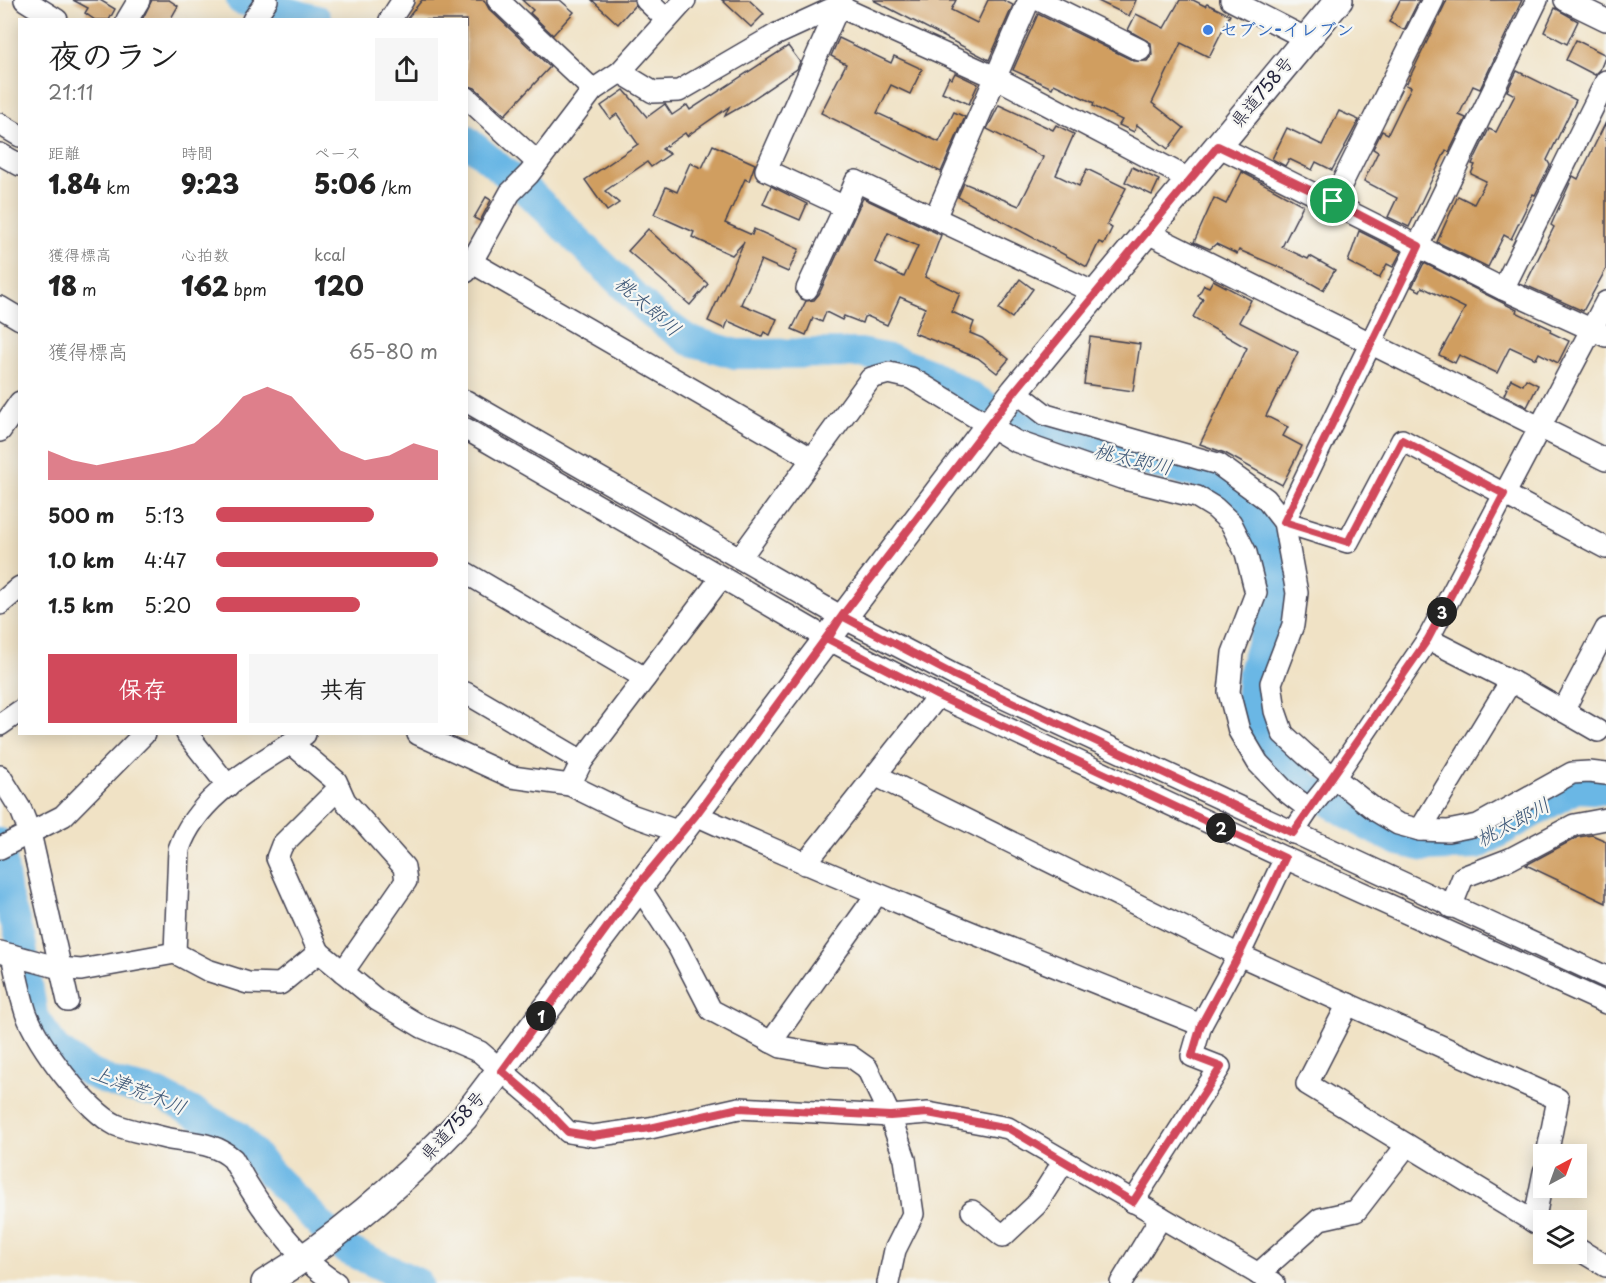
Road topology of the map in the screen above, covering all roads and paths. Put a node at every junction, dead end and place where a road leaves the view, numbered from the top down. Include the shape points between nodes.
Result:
1 (25, 0) edge
2 (139, 0) edge
3 (267, 0) edge
4 (403, 0) edge
5 (498, 0) edge
6 (646, 0) edge
7 (686, 0) edge
8 (1029, 0) edge
9 (1039, 0) edge
10 (1339, 0) edge
11 (1432, 0) edge
12 (1537, 0) edge
13 (1565, 0) edge
14 (1237, 1) edge
15 (840, 3) edge
16 (54, 18) edge
17 (128, 18) edge
18 (254, 18) edge
19 (391, 18) edge
20 (666, 19) junction
21 (1606, 20) edge
22 (1307, 39) junction
23 (1140, 50) dead end
24 (620, 72) junction
25 (995, 77) junction
26 (1606, 81) edge
27 (593, 90) junction
28 (468, 99) edge
29 (0, 124) edge
30 (18, 135) edge
31 (1218, 146) junction
32 (0, 154) edge
33 (537, 162) junction
34 (18, 164) edge
35 (1189, 179) junction
36 (1333, 201) junction
37 (845, 207) junction
38 (935, 218) junction
39 (1146, 232) junction
40 (1419, 246) junction
41 (468, 265) edge
42 (807, 289) dead end
43 (1503, 289) junction
44 (1097, 294) junction
45 (1606, 302) edge
46 (0, 307) edge
47 (18, 318) edge
48 (1599, 333) edge
49 (1373, 343) junction
50 (1015, 391) junction
51 (468, 402) edge
52 (18, 405) edge
53 (989, 425) junction
54 (1542, 428) junction
55 (468, 430) edge
56 (0, 431) edge
57 (811, 458) junction
58 (1606, 459) edge
59 (1504, 494) junction
60 (1284, 522) junction
61 (1606, 548) edge
62 (740, 558) junction
63 (468, 574) edge
64 (721, 578) junction
65 (18, 589) edge
66 (0, 604) edge
67 (842, 616) junction
68 (1606, 629) edge
69 (828, 639) junction
70 (1428, 639) junction
71 (645, 678) junction
72 (1510, 681) junction
73 (468, 694) edge
74 (938, 696) junction
75 (1563, 711) junction
76 (18, 712) edge
77 (0, 725) edge
78 (1598, 731) dead end
79 (143, 735) edge
80 (188, 735) edge
81 (420, 735) edge
82 (298, 738) edge
83 (582, 760) junction
84 (1606, 774) edge
85 (0, 776) edge
86 (875, 776) junction
87 (1334, 778) junction
88 (570, 785) junction
89 (228, 786) junction
90 (339, 788) junction
91 (1310, 809) junction
92 (1606, 819) edge
93 (688, 824) junction
94 (1420, 830) junction
95 (1293, 833) junction
96 (16, 840) edge
97 (1285, 858) junction
98 (805, 864) junction
99 (638, 885) junction
100 (878, 894) junction
101 (1450, 907) junction
102 (319, 952) junction
103 (175, 953) junction
104 (10, 955) edge
105 (1239, 955) junction
106 (57, 967) junction
107 (343, 972) junction
108 (1606, 977) edge
109 (68, 1001) dead end
110 (1606, 1003) edge
111 (1348, 1004) junction
112 (1201, 1025) junction
113 (771, 1042) junction
114 (502, 1071) junction
115 (890, 1116) junction
116 (1549, 1144) edge
117 (1407, 1145) junction
118 (1064, 1161) junction
119 (1133, 1202) junction
120 (972, 1211) dead end
121 (1161, 1217) junction
122 (1533, 1221) edge
123 (312, 1254) junction
124 (1587, 1255) edge
125 (1606, 1266) edge
126 (1266, 1278) edge
127 (271, 1282) edge
128 (336, 1283) edge
129 (888, 1283) edge
130 (1121, 1283) edge

1 - 16 street
2 - 17 street
3 - 18 street
4 - 19 street
5 - 27 street
6 - 20 street
7 - 20 street
8 - 25 street
9 - 23 street
10 - 22 main road, 県道758号
11 - 36 street
12 - 40 street
13 - 21 street
14 - 22 street
15 - 24 street via 777,34 679,91 653,92
15 - 25 street
15 - 37 street via 766,170
20 - 24 street
22 - 31 main road, 県道758号
24 - 27 street
25 - 35 street
25 - 38 street
26 - 43 street
27 - 33 street
28 - 33 street
29 - 30 street
31 - 35 main road, 県道758号
31 - 36 street
32 - 34 street
33 - 41 street via 510,193
35 - 39 main road, 県道758号
36 - 40 street
37 - 38 street via 856,181
37 - 42 street
38 - 44 street
39 - 44 main road, 県道758号
39 - 49 street
40 - 43 street
40 - 49 street
41 - 57 street
43 - 48 street
44 - 50 main road, 県道758号
45 - 48 street
46 - 47 street
48 - 54 street
49 - 54 street
49 - 60 street
50 - 53 main road, 県道758号
50 - 60 street via 1046,415 1218,464 1266,499
51 - 62 street
52 - 56 street
53 - 57 street via 911,378 889,373 871,378
53 - 67 main road, 県道758号
53 - 91 street via 1015,441 1121,478 1197,497 1231,523 1246,553 1256,593 1233,653 1229,692 1239,731 1258,763
54 - 58 street
54 - 59 street
55 - 64 street
57 - 62 street
59 - 60 street via 1402,440 1348,542
59 - 61 street
59 - 70 street
60 - 87 street via 1297,593 1293,625 1270,683 1275,711 1283,734
62 - 67 street
63 - 71 street
64 - 69 street
64 - 71 street
65 - 66 street
67 - 69 main road, 県道758号
67 - 95 street via 954,675
68 - 75 street
69 - 74 street
69 - 93 main road, 県道758号
70 - 72 street
70 - 87 street
71 - 83 street
72 - 75 street
72 - 94 street
73 - 83 street
74 - 86 street
74 - 97 street
75 - 78 street
76 - 77 street
79 - 96 street via 63,816
80 - 89 street
81 - 88 street via 512,777
82 - 89 street
82 - 90 street
83 - 88 street
84 - 94 street via 1572,773 1478,825 1448,831
85 - 96 street via 21,810
86 - 98 street
86 - 105 street
87 - 91 street
87 - 94 street via 1398,824
88 - 93 street via 631,815
89 - 103 street via 204,805 179,849
90 - 102 street via 282,845 277,858
90 - 107 street via 345,801 405,867 406,881
91 - 95 street
92 - 101 street via 1574,825 1510,859 1463,876
93 - 98 street
93 - 99 main road, 県道758号
95 - 101 street
96 - 106 street
97 - 105 street
97 - 110 street
98 - 100 street
99 - 113 street via 678,946 711,1010
99 - 114 main road, 県道758号
100 - 112 street
100 - 113 street
101 - 108 street
102 - 103 street via 280,984 248,983 207,970
102 - 107 street
103 - 106 street via 81,970
104 - 106 street
104 - 123 street via 26,1014 43,1046 89,1106 117,1125 169,1139 209,1144 225,1152 267,1214
105 - 111 street
105 - 112 street
106 - 109 street
107 - 114 street via 386,1005 422,1027 480,1052
111 - 116 street via 1558,1099
111 - 117 street via 1307,1084
112 - 119 street via 1192,1056 1221,1067
113 - 115 street via 826,1055 850,1056 867,1068
114 - 115 street via 568,1132 593,1136 739,1108
114 - 123 main road, 県道758号 via 430,1153
115 - 118 street via 928,1113 1008,1128
115 - 129 street via 905,1159 913,1214 896,1250
117 - 122 street
117 - 126 street via 1356,1211 1320,1219
118 - 119 street
118 - 120 street via 1036,1205 1003,1236
119 - 121 street
121 - 126 street
121 - 130 street
123 - 127 main road, 県道758号
123 - 128 street
124 - 125 street

